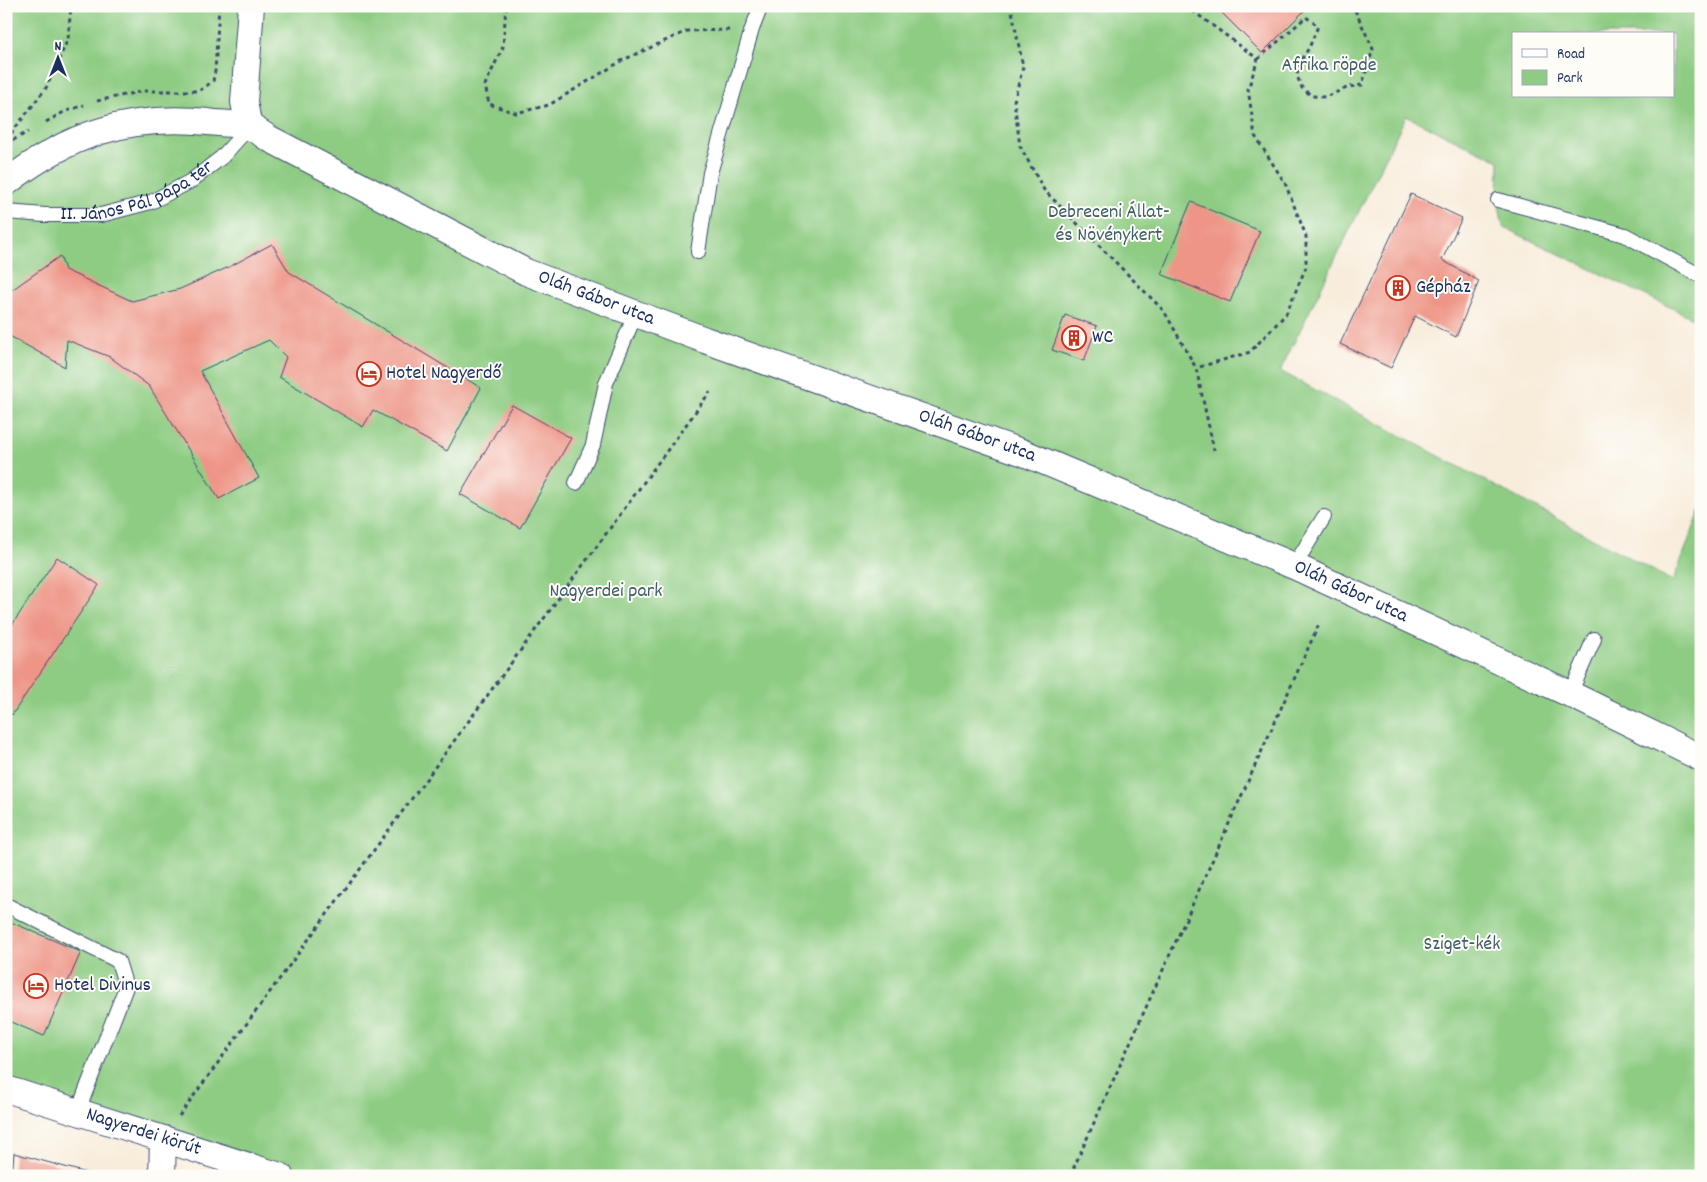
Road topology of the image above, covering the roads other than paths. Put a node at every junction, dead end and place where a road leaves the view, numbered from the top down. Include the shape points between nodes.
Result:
1 (251, 6) edge
2 (761, 6) edge
3 (249, 127) junction
4 (6, 183) edge
5 (1498, 200) dead end
6 (6, 212) edge
7 (698, 252) dead end
8 (1701, 276) edge
9 (636, 313) junction
10 (576, 483) dead end
11 (1324, 517) dead end
12 (1294, 566) junction
13 (1594, 639) dead end
14 (1570, 694) junction
15 (1701, 758) edge
16 (6, 906) edge
17 (6, 1089) edge
18 (78, 1111) junction
19 (162, 1138) junction
20 (162, 1176) edge
21 (280, 1176) edge

1 - 3 street via 244,102
2 - 7 lane via 710,173
3 - 4 street, II. János Pál pápa tér via 185,120 132,123 93,133 55,149
3 - 6 lane, II. János Pál pápa tér via 222,157 191,181 151,202 101,215
3 - 9 street, Oláh Gábor utca via 526,272
5 - 8 lane via 1625,236
9 - 10 lane via 606,383 593,445
9 - 12 street, Oláh Gábor utca via 1024,453
11 - 12 lane
12 - 14 street, Oláh Gábor utca
13 - 14 lane
14 - 15 street, Oláh Gábor utca
16 - 18 lane via 118,961 126,987
17 - 18 street, Nagyerdei körút
18 - 19 street, Nagyerdei körút
19 - 20 street
19 - 21 street, Nagyerdei körút

